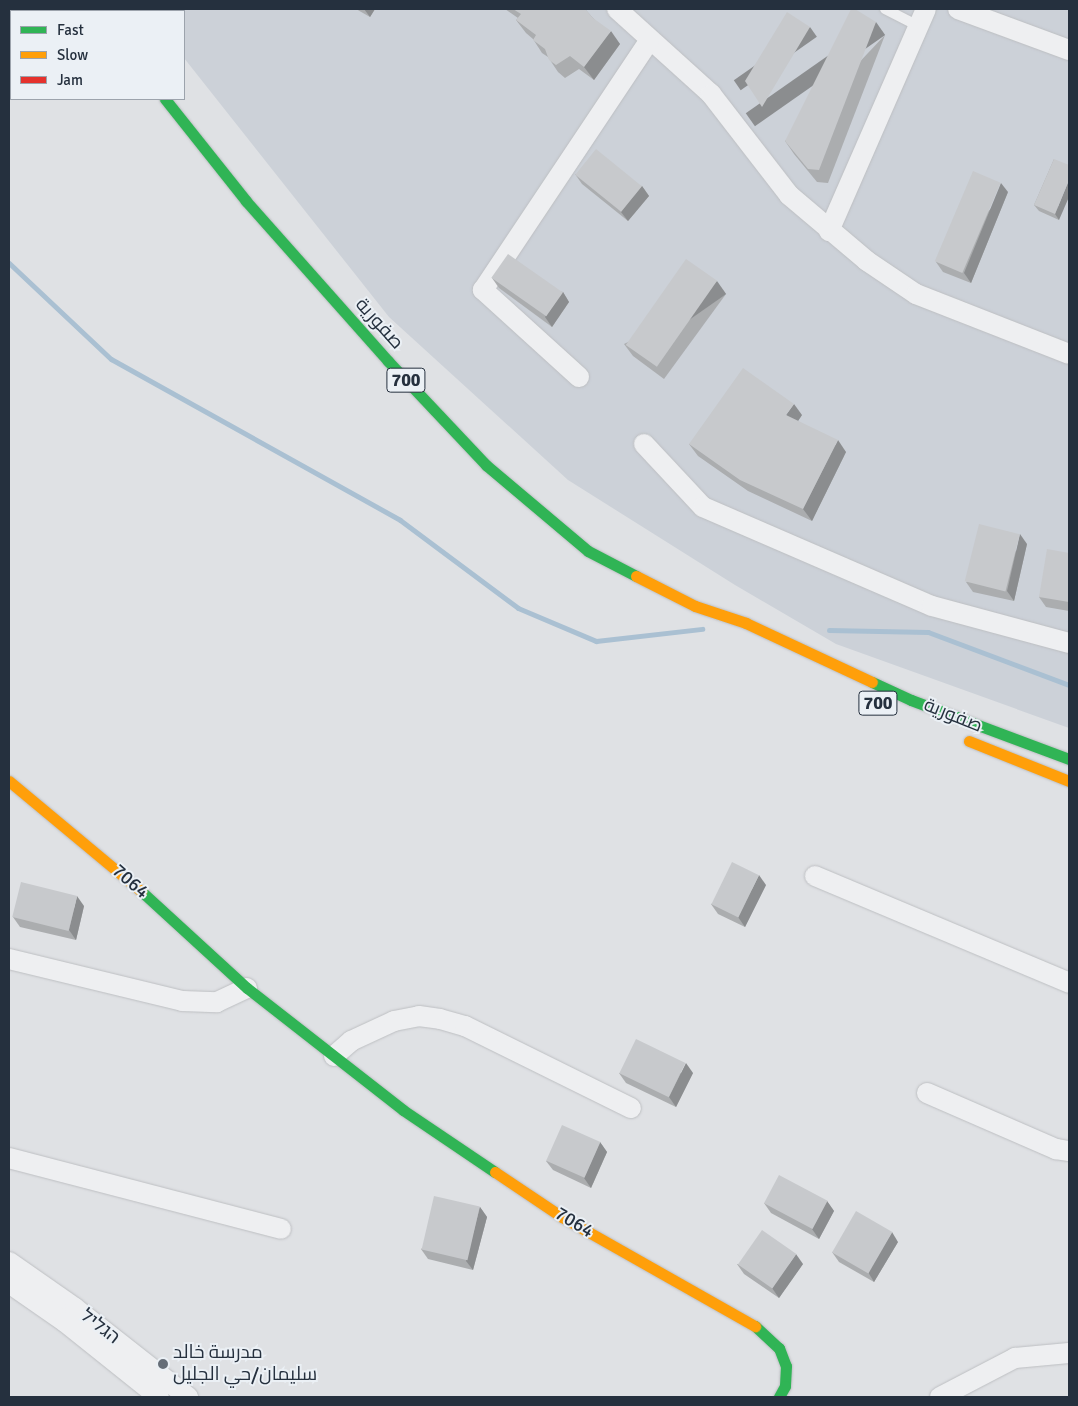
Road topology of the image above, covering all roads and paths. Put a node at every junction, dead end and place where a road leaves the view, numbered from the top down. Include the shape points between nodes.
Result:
1 (617, 9) edge
2 (885, 9) edge
3 (958, 9) edge
4 (923, 18) edge
5 (649, 41) junction
6 (1069, 50) edge
7 (165, 100) edge
8 (829, 231) junction
9 (1069, 354) edge
10 (579, 377) dead end
11 (644, 444) dead end
12 (696, 606) junction
13 (724, 628) dead end
14 (1069, 644) edge
15 (960, 737) dead end
16 (1069, 759) edge
17 (9, 781) edge
18 (1069, 781) edge
19 (815, 876) dead end
20 (9, 960) edge
21 (1069, 983) edge
22 (247, 988) junction
23 (334, 1056) junction
24 (927, 1093) dead end
25 (631, 1108) dead end
26 (1069, 1150) edge
27 (9, 1158) edge
28 (282, 1229) dead end
29 (9, 1262) edge
30 (9, 1284) edge
31 (1069, 1353) edge
32 (159, 1397) edge
33 (188, 1397) edge
34 (779, 1397) edge
35 (940, 1397) edge

1 - 5 street
2 - 4 lane
3 - 6 street
4 - 8 street
5 - 8 street via 711,94 789,195
5 - 10 street via 483,290
7 - 12 main road, صفورية / 700 via 246,201 486,465 588,552
8 - 9 street via 916,294
11 - 14 street via 703,507 932,606
12 - 13 main road, صفورية / 700
12 - 16 main road, صفورية / 700 via 746,623 912,700
15 - 18 main road, صفورية
17 - 22 main road, 7064 via 139,889
19 - 21 street
20 - 22 street via 182,1001 217,1002
22 - 23 main road, 7064
23 - 25 street via 351,1041 394,1021 418,1016 440,1019 465,1026
23 - 34 main road, 7064 via 402,1110 562,1217 760,1329 779,1348 786,1366 785,1386
24 - 26 street via 1056,1149
27 - 28 street
29 - 33 street, הגליל via 76,1308
30 - 32 street, הגליל via 65,1322
31 - 35 street via 1015,1358

